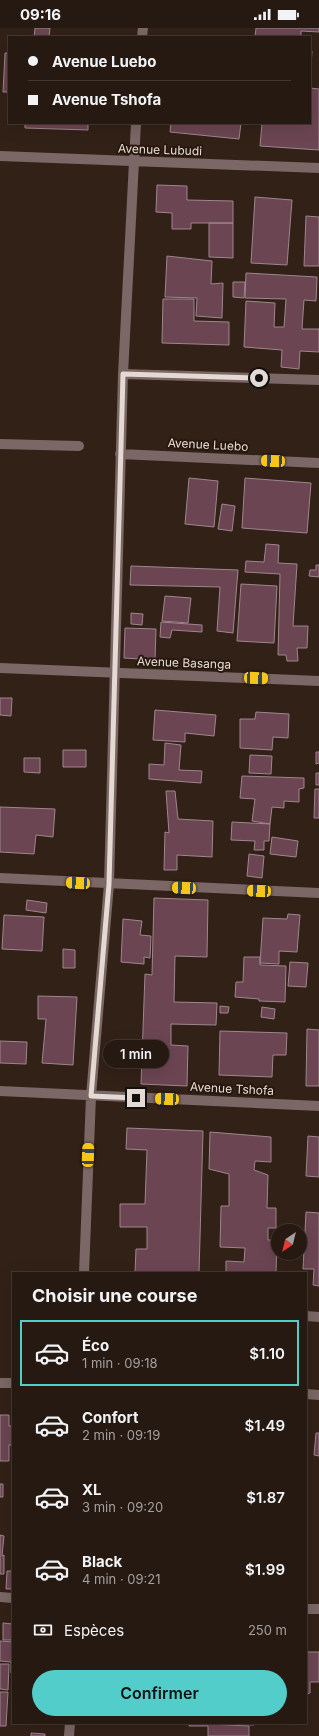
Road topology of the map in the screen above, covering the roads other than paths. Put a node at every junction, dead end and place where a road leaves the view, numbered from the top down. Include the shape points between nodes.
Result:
1 (136, 124) edge
2 (0, 156) edge
3 (134, 162) junction
4 (319, 168) edge
5 (123, 374) junction
6 (319, 380) edge
7 (0, 444) edge
8 (79, 446) dead end
9 (120, 454) junction
10 (319, 463) edge
11 (0, 668) edge
12 (115, 673) junction
13 (319, 681) edge
14 (0, 878) edge
15 (109, 884) junction
16 (319, 893) edge
17 (0, 1091) edge
18 (91, 1096) junction
19 (319, 1106) edge
20 (84, 1272) edge
21 (307, 1316) edge
22 (319, 1316) edge
23 (0, 1383) edge
24 (12, 1383) edge
25 (307, 1394) edge
26 (319, 1395) edge
27 (0, 1597) edge
28 (12, 1598) edge
29 (307, 1609) edge
30 (319, 1609) edge
31 (70, 1724) edge
32 (69, 1736) edge

1 - 3 street
2 - 3 street, Avenue Lubudi
3 - 4 street, Avenue Lubudi
3 - 5 street
5 - 6 street
5 - 9 street
7 - 8 street
9 - 10 street, Avenue Luebo
9 - 12 street
11 - 12 street, Avenue Basanga
12 - 13 street, Avenue Basanga
12 - 15 street
14 - 15 street
15 - 16 street
15 - 18 street
17 - 18 street, Avenue Tshofa
18 - 19 street, Avenue Tshofa
18 - 20 street
21 - 22 street
23 - 24 street
25 - 26 street
27 - 28 street
29 - 30 street
31 - 32 street

